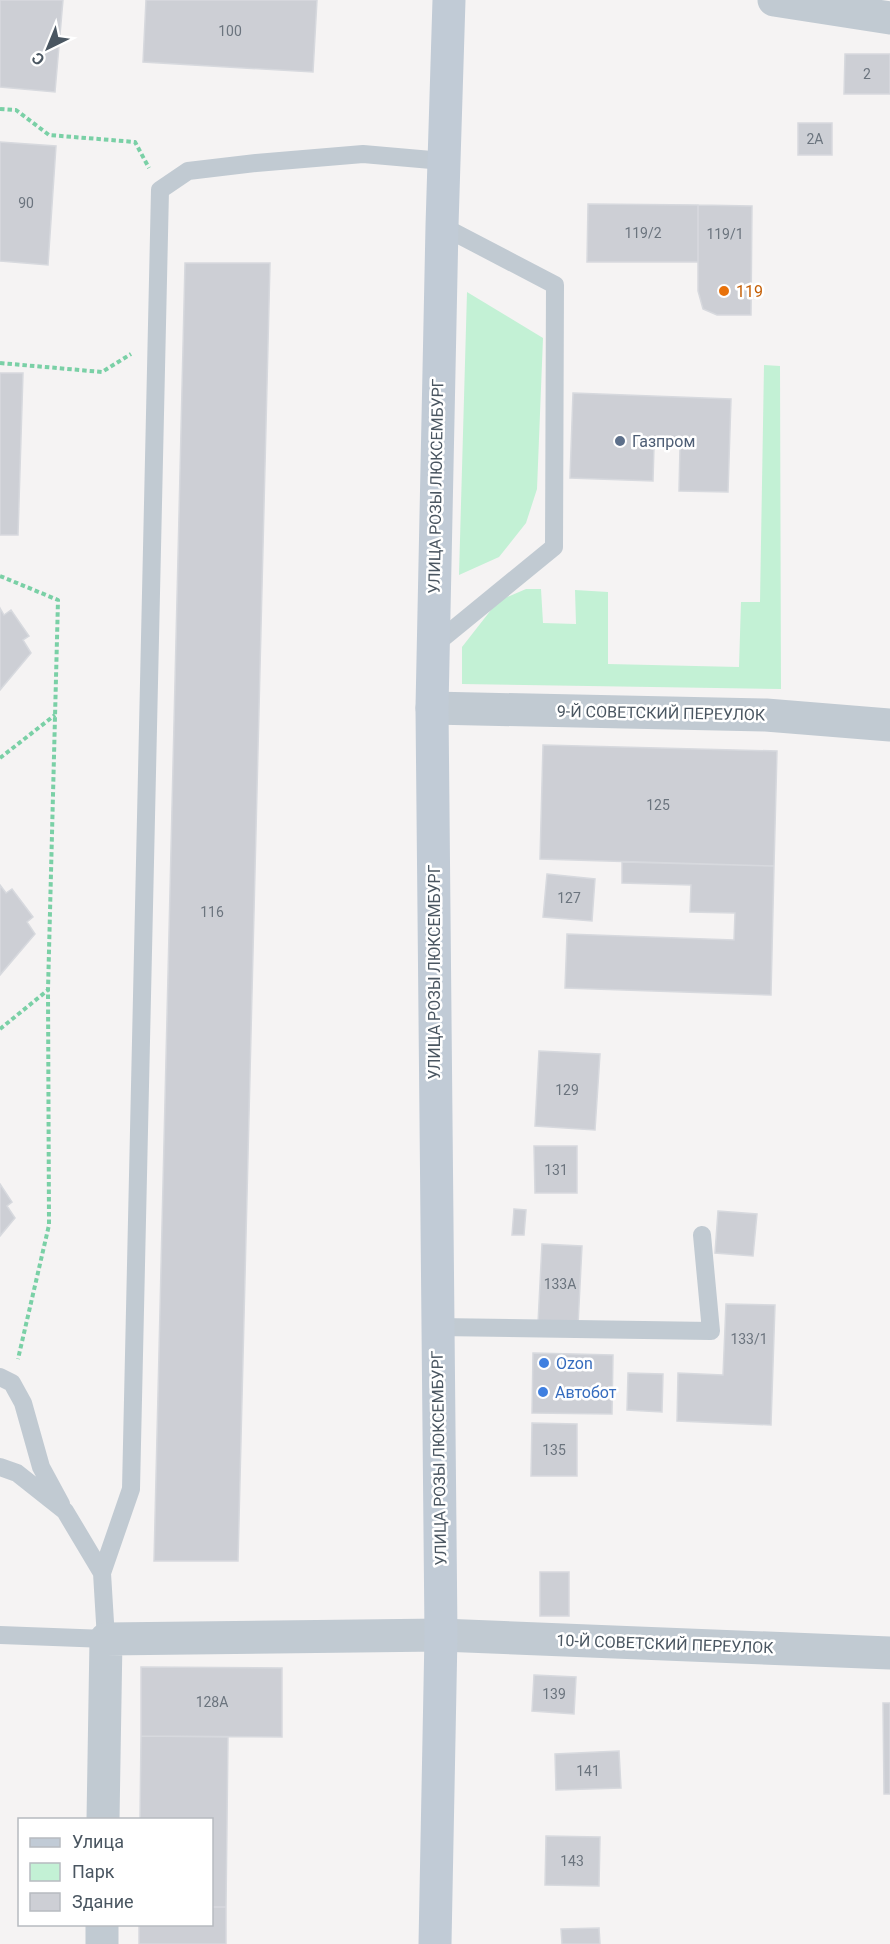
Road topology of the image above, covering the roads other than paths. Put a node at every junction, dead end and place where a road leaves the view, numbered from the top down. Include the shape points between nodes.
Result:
1 (449, 0) edge
2 (774, 0) edge
3 (890, 18) edge
4 (444, 162) junction
5 (442, 226) junction
6 (433, 646) junction
7 (432, 708) junction
8 (890, 725) edge
9 (702, 1234) dead end
10 (438, 1327) junction
11 (6, 1380) edge
12 (0, 1467) edge
13 (65, 1511) junction
14 (102, 1573) junction
15 (0, 1635) edge
16 (441, 1635) junction
17 (106, 1639) junction
18 (890, 1653) edge
19 (103, 1818) edge
20 (102, 1926) edge
21 (102, 1944) edge
22 (435, 1944) edge

1 - 4 main road, УЛИЦА РОЗЫ ЛЮКСЕМБУРГ
2 - 3 street
4 - 5 main road, УЛИЦА РОЗЫ ЛЮКСЕМБУРГ
4 - 14 lane via 363,154 300,158 188,171 160,190 131,1489
5 - 6 main road, УЛИЦА РОЗЫ ЛЮКСЕМБУРГ
5 - 6 lane via 555,285 554,546
6 - 7 main road, УЛИЦА РОЗЫ ЛЮКСЕМБУРГ
7 - 8 street, 9-Й СОВЕТСКИЙ ПЕРЕУЛОК via 766,715
7 - 10 main road, УЛИЦА РОЗЫ ЛЮКСЕМБУРГ
9 - 10 lane via 711,1332
10 - 16 main road, УЛИЦА РОЗЫ ЛЮКСЕМБУРГ
11 - 13 lane via 23,1403 41,1467
12 - 13 lane via 17,1473
13 - 14 lane
14 - 17 lane
15 - 17 lane
16 - 17 street, 10-Й СОВЕТСКИЙ ПЕРЕУЛОК
16 - 18 street, 10-Й СОВЕТСКИЙ ПЕРЕУЛОК
16 - 22 main road, УЛИЦА РОЗЫ ЛЮКСЕМБУРГ
17 - 19 street
20 - 21 street

